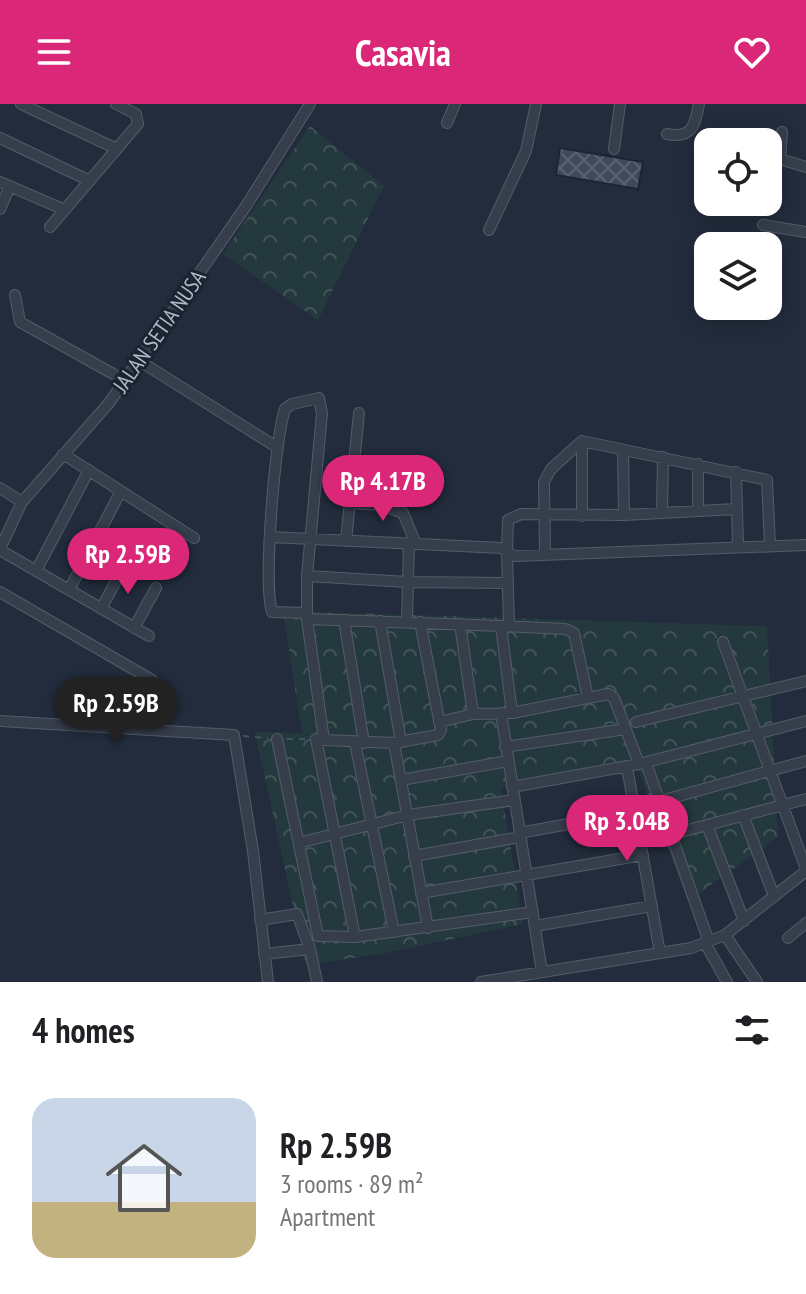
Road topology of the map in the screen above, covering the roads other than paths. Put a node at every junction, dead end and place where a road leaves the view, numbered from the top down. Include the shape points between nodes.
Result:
1 (21, 104) edge
2 (116, 104) edge
3 (310, 104) edge
4 (455, 104) edge
5 (536, 104) edge
6 (620, 104) edge
7 (699, 104) edge
8 (447, 123) dead end
9 (667, 134) dead end
10 (0, 138) edge
11 (117, 149) junction
12 (614, 149) dead end
13 (782, 160) edge
14 (806, 167) edge
15 (90, 181) junction
16 (5, 184) edge
17 (0, 209) edge
18 (65, 210) junction
19 (763, 225) dead end
20 (50, 227) dead end
21 (489, 230) dead end
22 (806, 232) edge
23 (15, 295) dead end
24 (138, 360) junction
25 (124, 380) junction
26 (359, 413) dead end
27 (582, 441) junction
28 (278, 448) junction
29 (623, 450) junction
30 (63, 454) junction
31 (663, 457) junction
32 (698, 464) junction
33 (354, 465) junction
34 (392, 465) dead end
35 (89, 470) junction
36 (736, 472) junction
37 (0, 488) edge
38 (121, 491) junction
39 (22, 502) junction
40 (350, 503) junction
41 (736, 509) junction
42 (698, 511) junction
43 (662, 513) junction
44 (624, 515) junction
45 (544, 516) junction
46 (582, 516) junction
47 (4, 533) edge
48 (270, 537) junction
49 (194, 538) dead end
50 (310, 539) junction
51 (346, 541) junction
52 (413, 544) junction
53 (770, 545) junction
54 (806, 545) edge
55 (738, 546) junction
56 (0, 550) edge
57 (507, 552) junction
58 (545, 554) junction
59 (124, 566) dead end
60 (36, 571) junction
61 (307, 576) junction
62 (408, 582) junction
63 (508, 583) junction
64 (156, 588) dead end
65 (69, 590) junction
66 (0, 592) edge
67 (101, 609) junction
68 (307, 616) junction
69 (344, 620) junction
70 (380, 621) junction
71 (407, 621) junction
72 (420, 622) junction
73 (460, 624) junction
74 (505, 626) junction
75 (134, 628) junction
76 (149, 636) dead end
77 (723, 642) dead end
78 (152, 680) dead end
79 (806, 681) edge
80 (742, 696) junction
81 (588, 698) junction
82 (506, 713) junction
83 (473, 714) junction
84 (0, 721) edge
85 (806, 721) edge
86 (439, 722) junction
87 (636, 722) dead end
88 (626, 729) junction
89 (755, 733) junction
90 (277, 739) road end
91 (316, 739) road end
92 (360, 743) junction
93 (398, 743) junction
94 (505, 747) junction
95 (508, 761) junction
96 (806, 761) edge
97 (643, 764) junction
98 (627, 767) junction
99 (769, 770) junction
100 (401, 780) junction
101 (512, 787) junction
102 (806, 799) edge
103 (514, 800) junction
104 (660, 801) junction
105 (782, 804) junction
106 (635, 812) junction
107 (408, 815) junction
108 (743, 815) junction
109 (372, 824) junction
110 (707, 825) junction
111 (335, 833) junction
112 (673, 834) junction
113 (520, 835) junction
114 (299, 843) junction
115 (643, 855) junction
116 (414, 856) junction
117 (806, 870) edge
118 (526, 875) junction
119 (421, 893) junction
120 (774, 896) junction
121 (652, 906) junction
122 (533, 912) junction
123 (260, 920) junction
124 (744, 921) junction
125 (806, 923) edge
126 (535, 926) junction
127 (428, 928) junction
128 (394, 932) junction
129 (725, 935) junction
130 (355, 937) junction
131 (788, 938) dead end
132 (707, 942) junction
133 (310, 949) junction
134 (660, 953) junction
135 (264, 954) junction
136 (542, 972) junction
137 (268, 982) edge
138 (317, 982) edge
139 (481, 982) edge
140 (727, 982) edge
141 (757, 982) edge

1 - 11 street
2 - 11 street via 138,118
3 - 24 street, JALAN SETIA NUSA
4 - 8 street
5 - 21 street via 526,151
6 - 12 street
7 - 9 street via 690,132
10 - 15 street
11 - 15 street
13 - 14 street
15 - 18 street
16 - 17 street
16 - 18 street
18 - 20 street
19 - 22 street
23 - 25 street via 20,322
24 - 25 street, JALAN SETIA NUSA
24 - 28 street
25 - 30 street, JALAN SETIA NUSA
26 - 33 street
27 - 29 street
27 - 45 street via 544,482
27 - 46 street
28 - 48 street
28 - 50 street via 285,409 319,398
29 - 31 street
29 - 44 street
30 - 35 street
30 - 39 street, JALAN SETIA NUSA
31 - 32 street
31 - 43 street
32 - 36 street
32 - 42 street
33 - 34 street
33 - 40 street
35 - 38 street
35 - 60 street
36 - 41 street
36 - 53 street via 767,480
37 - 39 street
38 - 49 street
38 - 65 street
39 - 47 street, JALAN SETIA NUSA
40 - 51 street
40 - 52 street via 403,513
41 - 42 street
41 - 55 street
42 - 43 street
43 - 44 street
44 - 46 street
45 - 46 street
45 - 57 street via 521,514 508,520
45 - 58 street
47 - 56 street, JALAN SETIA NUSA
48 - 50 street
48 - 68 street via 272,612
50 - 51 street
50 - 61 street
51 - 52 street
52 - 57 street
52 - 62 street
53 - 54 street
53 - 55 street
55 - 58 street
56 - 60 street
57 - 58 street
57 - 63 street
59 - 67 street
60 - 65 street
61 - 62 street
61 - 68 street
62 - 63 street
62 - 71 street
63 - 74 street
64 - 75 street
65 - 67 street
66 - 78 street
67 - 75 street
68 - 69 street
68 - 92 street via 324,740
69 - 70 street
69 - 92 street
70 - 71 street
70 - 93 street
71 - 72 street
72 - 73 street
72 - 86 street
73 - 74 street
73 - 83 street
74 - 81 street via 574,633
74 - 82 street
75 - 76 street
77 - 80 street
79 - 80 street
80 - 87 street
80 - 89 street
81 - 82 street
81 - 88 street via 614,698
82 - 83 street
82 - 94 street
83 - 86 street
84 - 123 street via 234,735
85 - 89 street
86 - 93 street via 438,735
88 - 94 street
88 - 97 street
89 - 97 street
89 - 99 street
90 - 114 street
91 - 111 street
92 - 93 street
92 - 109 street
93 - 100 street
94 - 95 street
95 - 100 street
95 - 101 street
96 - 99 street
97 - 98 street
97 - 104 street
98 - 101 street
98 - 106 street
99 - 104 street
99 - 105 street
100 - 107 street
101 - 103 street
102 - 105 street
103 - 107 street
103 - 113 street
104 - 112 street
105 - 108 street
105 - 117 street
106 - 113 street
106 - 115 street
107 - 109 street
107 - 116 street
108 - 110 street
108 - 120 street
109 - 111 street
109 - 128 street
110 - 112 street
110 - 124 street
111 - 114 street
111 - 130 street
112 - 132 street
113 - 116 street
113 - 118 street
114 - 130 street via 317,934
115 - 118 street
115 - 121 street
116 - 119 street
117 - 120 street
118 - 119 street
118 - 122 street
119 - 127 street
120 - 124 street
121 - 126 street
121 - 134 street
122 - 126 street
122 - 127 street
123 - 133 street via 297,914
123 - 135 street
124 - 129 street
125 - 131 street
126 - 136 street
127 - 128 street
128 - 130 street
129 - 132 street
129 - 141 street
132 - 134 street
132 - 140 street
133 - 135 street
133 - 138 street
134 - 136 street
135 - 137 street
136 - 139 street

